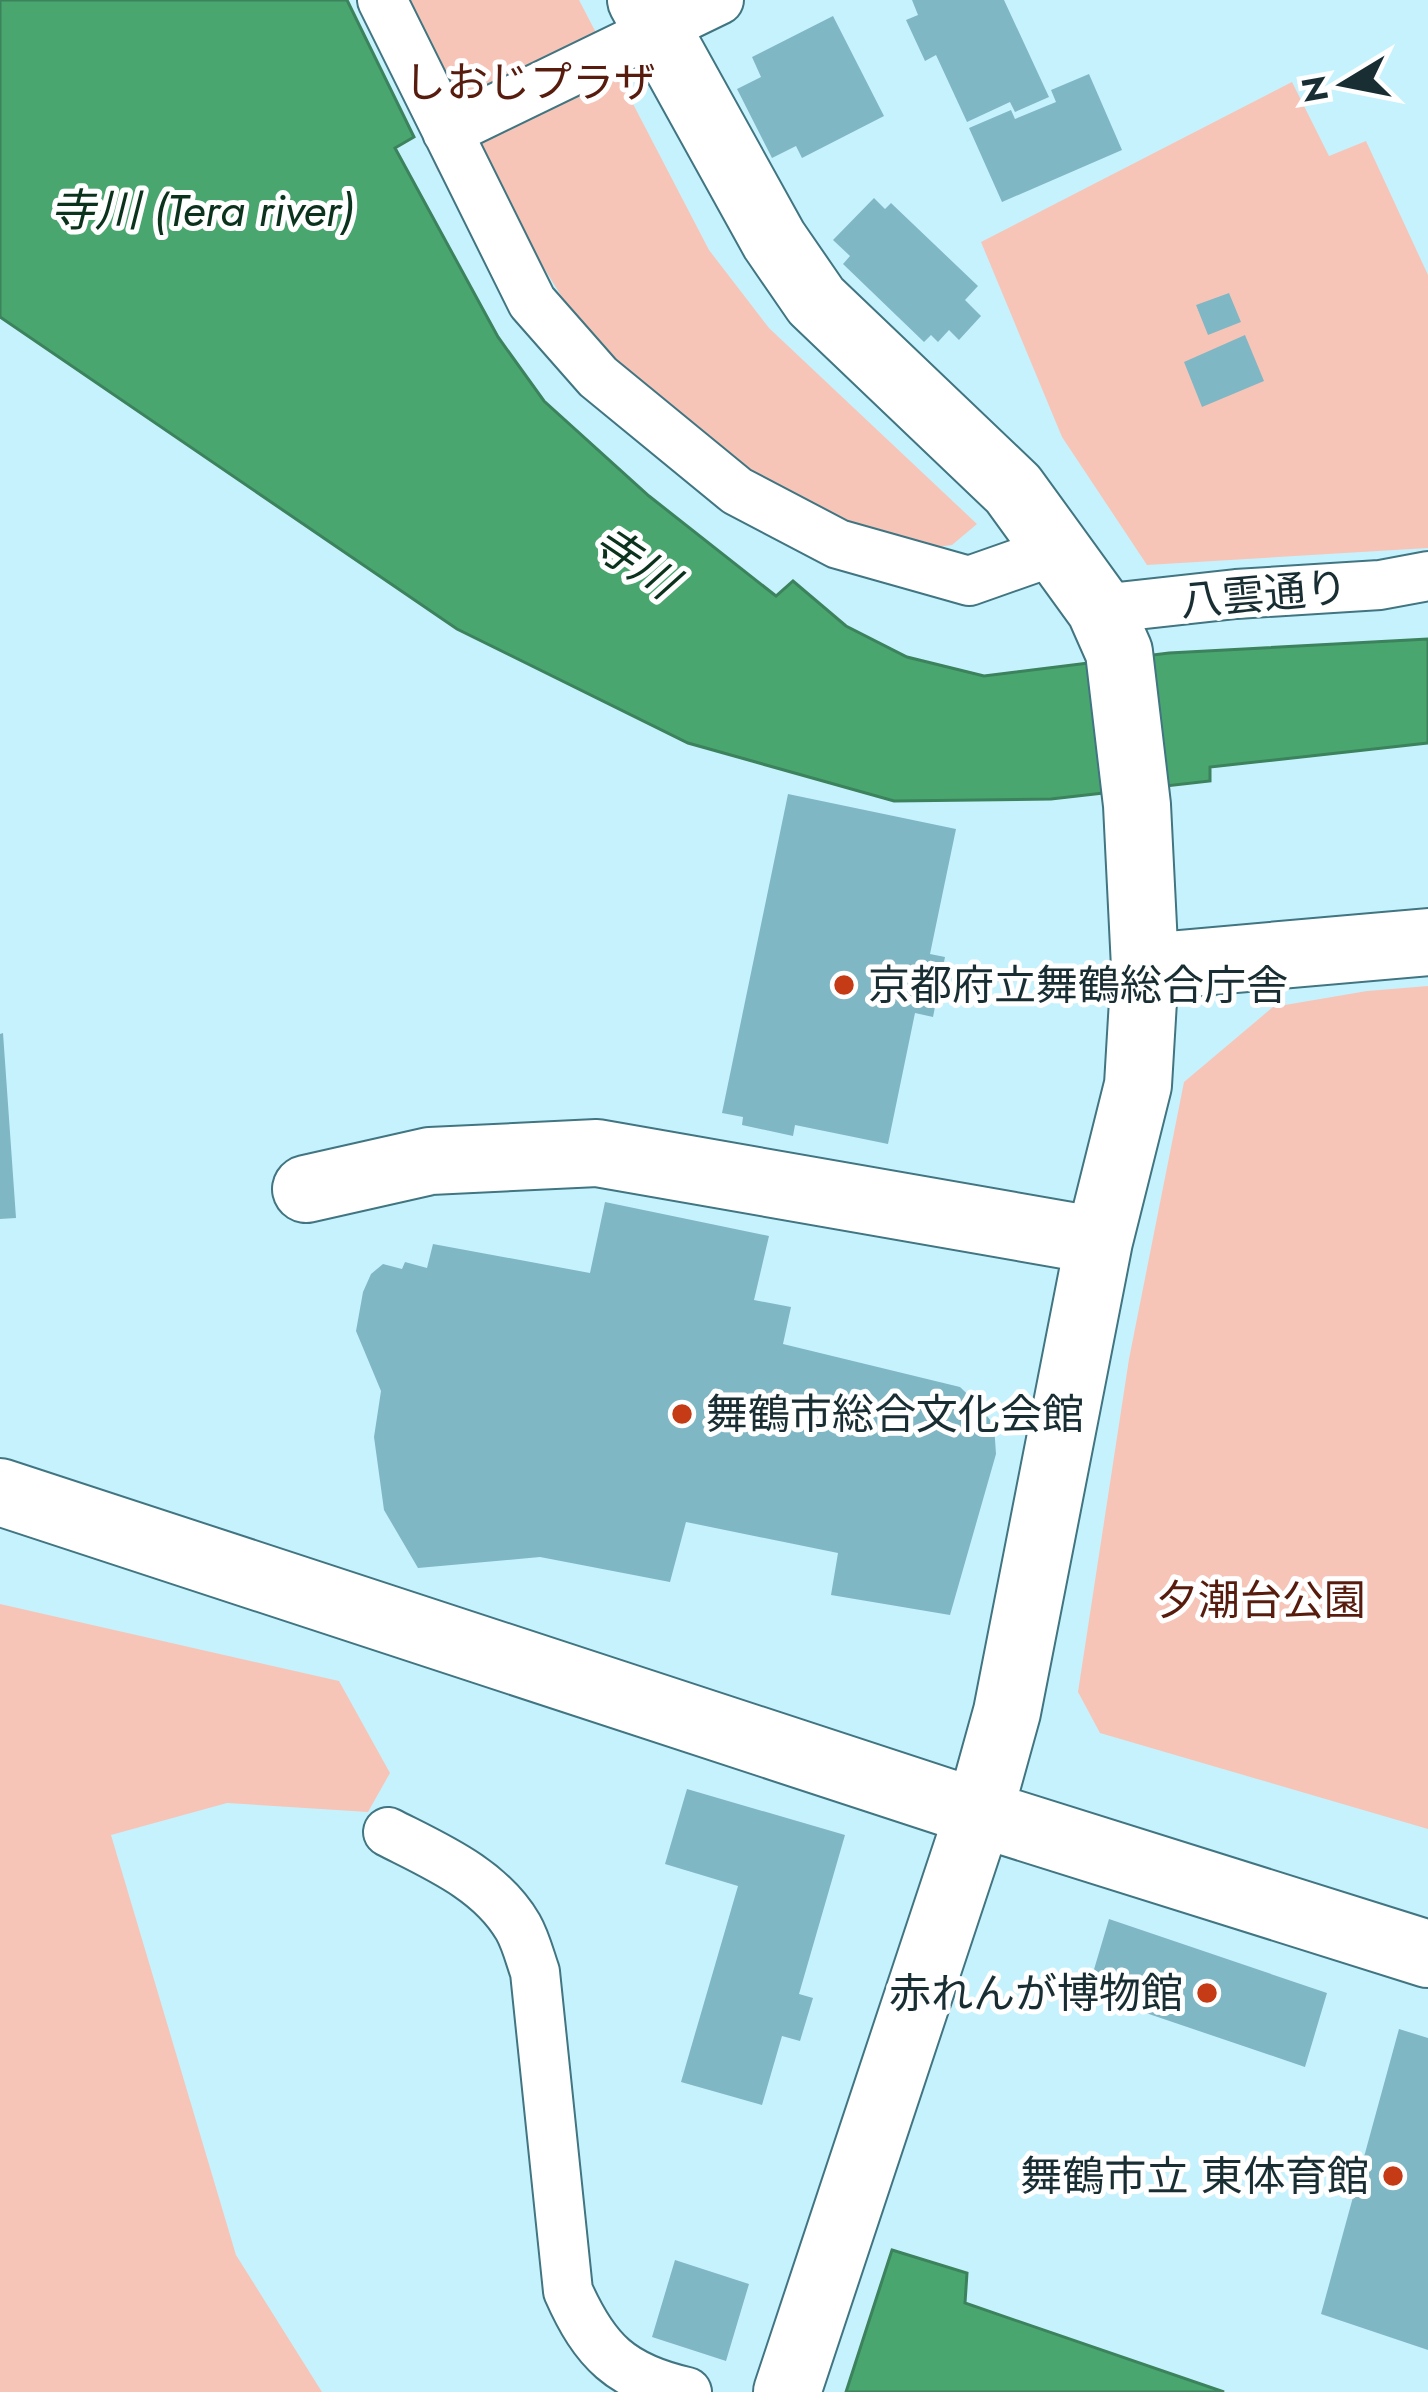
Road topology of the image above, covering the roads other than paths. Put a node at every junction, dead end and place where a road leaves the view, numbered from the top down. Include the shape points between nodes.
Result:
1 (382, 0) edge
2 (719, 0) edge
3 (649, 15) edge
4 (447, 132) junction
5 (1060, 549) junction
6 (1428, 576) edge
7 (1110, 630) junction
8 (1428, 942) edge
9 (1144, 968) junction
10 (306, 1189) dead end
11 (1099, 1241) junction
12 (0, 1492) edge
13 (979, 1813) junction
14 (388, 1832) dead end
15 (1428, 1954) edge
16 (687, 2392) edge
17 (787, 2392) edge

1 - 4 street
2 - 3 street
3 - 4 street
3 - 5 street via 773,240 816,301 1013,489
4 - 5 street via 532,302 598,377 737,491 838,544 969,581
5 - 7 street
6 - 7 street, 八雲通り via 1236,594
7 - 9 street via 1137,805
8 - 9 street
9 - 11 street via 1138,1085
10 - 11 street via 430,1161 597,1153
11 - 13 street via 1007,1712
12 - 13 street
13 - 15 street
13 - 17 street
14 - 16 street via 449,1862 518,1927 535,1972 568,2290 586,2332 617,2365

